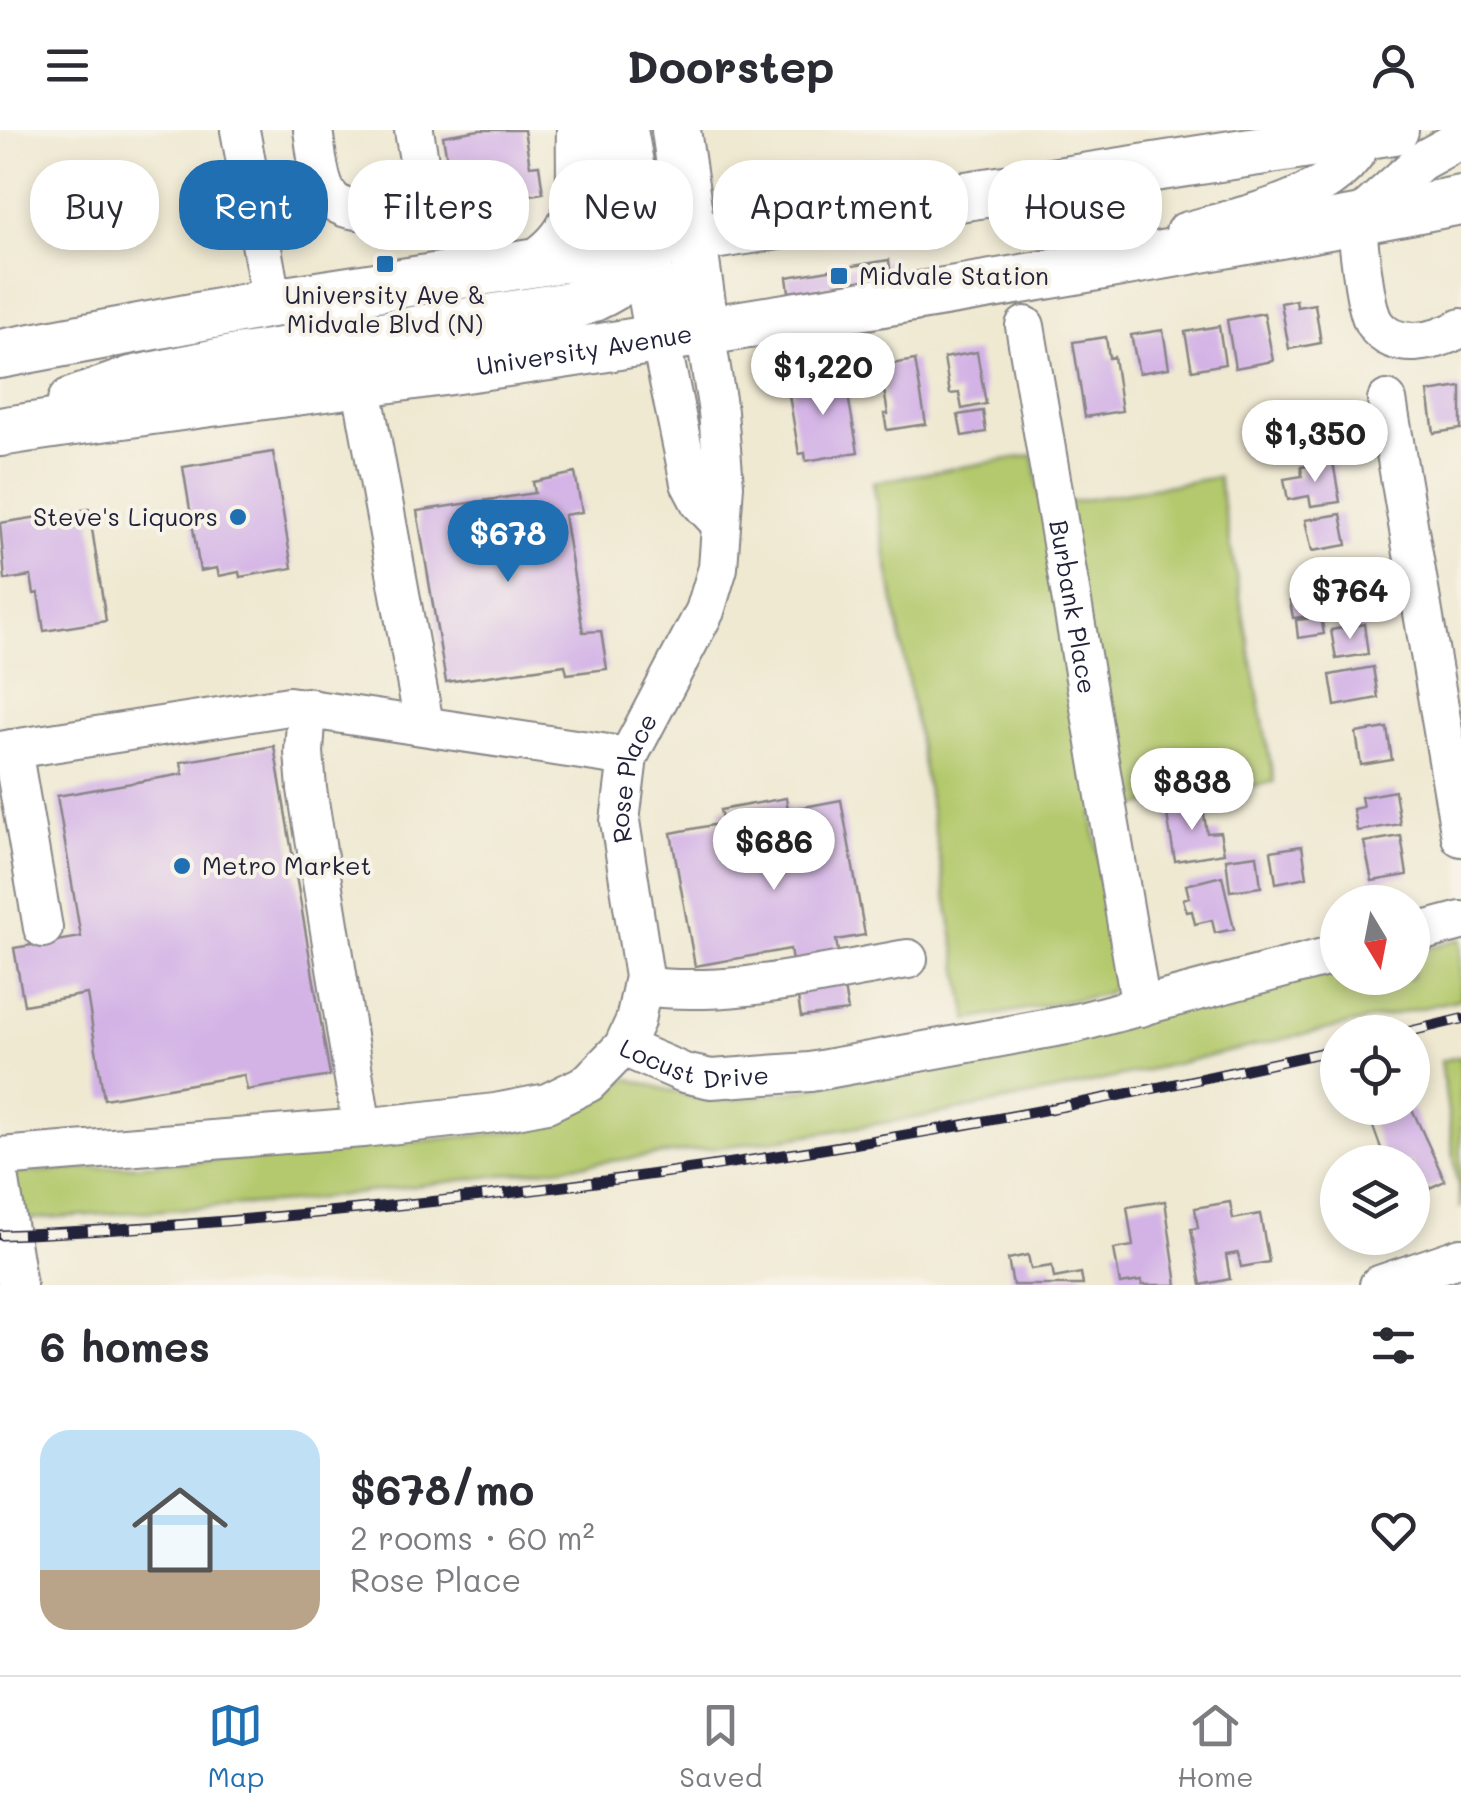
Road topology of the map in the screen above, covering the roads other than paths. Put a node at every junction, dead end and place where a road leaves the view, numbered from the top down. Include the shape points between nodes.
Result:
1 (240, 130) edge
2 (313, 130) edge
3 (414, 130) edge
4 (581, 130) edge
5 (623, 130) edge
6 (676, 130) edge
7 (1376, 131) edge
8 (1461, 139) edge
9 (1219, 145) edge
10 (633, 160) edge
11 (680, 160) edge
12 (1461, 200) edge
13 (1356, 220) junction
14 (693, 241) edge
15 (635, 250) edge
16 (658, 250) edge
17 (662, 250) edge
18 (1140, 259) junction
19 (540, 261) junction
20 (272, 303) junction
21 (1026, 326) dead end
22 (1461, 328) edge
23 (682, 335) junction
24 (0, 354) edge
25 (361, 382) junction
26 (1386, 400) dead end
27 (9, 430) edge
28 (308, 707) junction
29 (421, 710) junction
30 (6, 750) edge
31 (628, 757) junction
32 (1461, 837) edge
33 (1461, 921) edge
34 (43, 928) dead end
35 (1430, 929) edge
36 (908, 958) dead end
37 (1320, 959) edge
38 (642, 986) junction
39 (1140, 1006) junction
40 (623, 1047) junction
41 (362, 1128) junction
42 (0, 1157) edge
43 (0, 1181) edge
44 (1461, 1257) edge
45 (17, 1285) edge
46 (1379, 1285) edge

1 - 20 street
2 - 3 street via 329,197 344,208 367,211 414,200 421,178
4 - 19 main road via 576,222
5 - 10 main road
6 - 11 main road
7 - 9 main road
7 - 18 street via 1304,194 1168,236
8 - 13 street via 1421,161
9 - 14 main road
12 - 13 main road, University Avenue
13 - 18 main road, University Avenue
13 - 22 street via 1372,321 1385,336 1408,344
15 - 19 main road
16 - 27 main road via 616,286 570,306 156,375
17 - 23 main road
18 - 23 main road, University Avenue
19 - 20 main road
20 - 24 main road
21 - 39 street, Burbank Place
23 - 25 main road, University Avenue
23 - 31 street, Rose Place via 718,412 724,496 718,568 705,611
25 - 27 main road, University Avenue
25 - 29 street
26 - 32 street
28 - 29 street
28 - 30 street via 258,708
28 - 41 street via 304,752 311,820
29 - 31 street
30 - 34 street
31 - 38 street, Rose Place via 620,821
33 - 35 street
36 - 38 street via 724,990
37 - 39 street, Locust Drive
38 - 40 street, Rose Place
39 - 40 street, Locust Drive via 941,1049 746,1079 684,1073
40 - 41 street, Locust Drive via 588,1083 547,1103
41 - 42 street, Locust Drive
43 - 45 street
44 - 46 street

